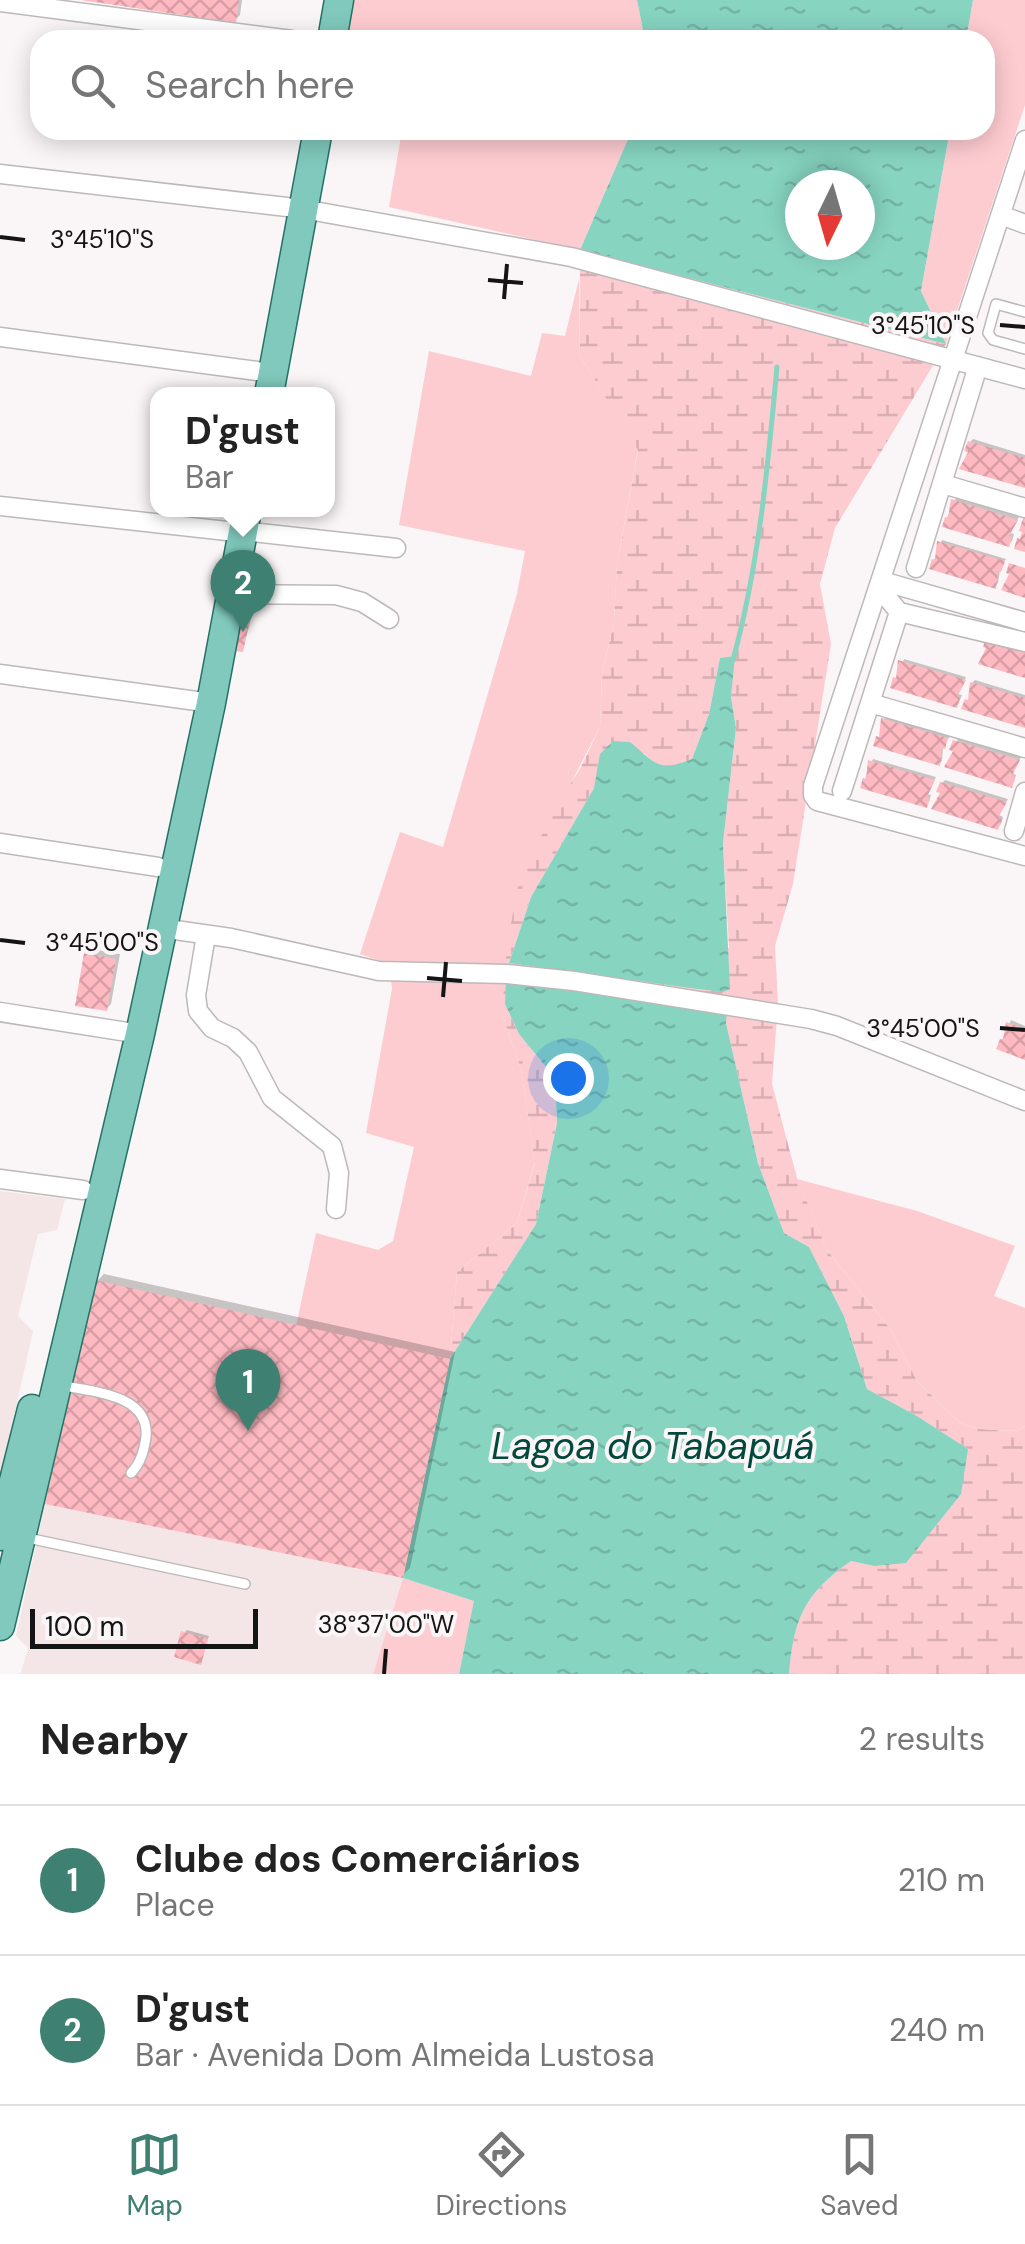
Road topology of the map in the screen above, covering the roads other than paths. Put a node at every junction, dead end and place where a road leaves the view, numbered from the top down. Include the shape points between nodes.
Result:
1 (323, 0) edge
2 (339, 0) edge
3 (0, 2) edge
4 (215, 30) edge
5 (318, 30) edge
6 (334, 30) edge
7 (308, 140) edge
8 (1025, 140) edge
9 (0, 174) edge
10 (295, 208) junction
11 (1001, 215) junction
12 (1025, 224) edge
13 (1025, 312) edge
14 (970, 316) junction
15 (989, 323) junction
16 (0, 337) edge
17 (1025, 348) edge
18 (955, 359) junction
19 (978, 366) junction
20 (1025, 379) edge
21 (259, 387) edge
22 (942, 484) junction
23 (0, 506) edge
24 (1025, 508) edge
25 (150, 515) edge
26 (186, 517) edge
27 (237, 520) edge
28 (396, 548) dead end
29 (916, 568) dead end
30 (881, 585) junction
31 (232, 594) junction
32 (899, 612) junction
33 (389, 619) dead end
34 (1025, 622) edge
35 (1025, 642) edge
36 (0, 674) edge
37 (202, 701) junction
38 (870, 703) junction
39 (1025, 748) edge
40 (842, 792) dead end
41 (1025, 792) edge
42 (1014, 832) dead end
43 (0, 844) edge
44 (1025, 856) edge
45 (158, 868) junction
46 (161, 928) junction
47 (206, 935) junction
48 (0, 1012) edge
49 (130, 1032) junction
50 (1025, 1101) edge
51 (0, 1179) edge
52 (83, 1190) junction
53 (336, 1209) dead end
54 (57, 1384) junction
55 (131, 1473) dead end
56 (6, 1486) edge
57 (7, 1535) edge
58 (244, 1584) dead end
59 (0, 1626) edge

1 - 5 main road
2 - 6 main road
3 - 4 street
7 - 10 main road
8 - 11 street
9 - 10 street
10 - 18 street via 571,257
10 - 21 main road
11 - 12 street
11 - 14 street
13 - 15 lane via 996,304
14 - 15 lane
14 - 18 street
15 - 17 lane via 993,340
16 - 21 street
18 - 19 street
18 - 30 street
19 - 20 street
19 - 22 street
22 - 24 street
22 - 29 street
23 - 25 street
26 - 27 street
27 - 28 street
27 - 31 main road
27 - 37 main road
30 - 32 street
30 - 34 street
30 - 44 street via 812,795
31 - 33 street via 336,595
31 - 37 main road
32 - 35 street
32 - 38 street
36 - 37 street
37 - 45 main road
37 - 46 main road
38 - 39 street
38 - 40 street
41 - 42 street
43 - 45 street
45 - 49 main road
46 - 47 street
46 - 49 main road
47 - 50 street via 379,971 574,980 811,1019
47 - 53 street via 198,1011 248,1052 272,1098 332,1146 339,1173
48 - 49 street
49 - 52 main road
49 - 54 main road
51 - 52 street
52 - 56 main road via 41,1375
54 - 55 lane via 115,1397 142,1413 144,1449
54 - 57 main road
56 - 57 main road
57 - 58 lane
57 - 59 main road

